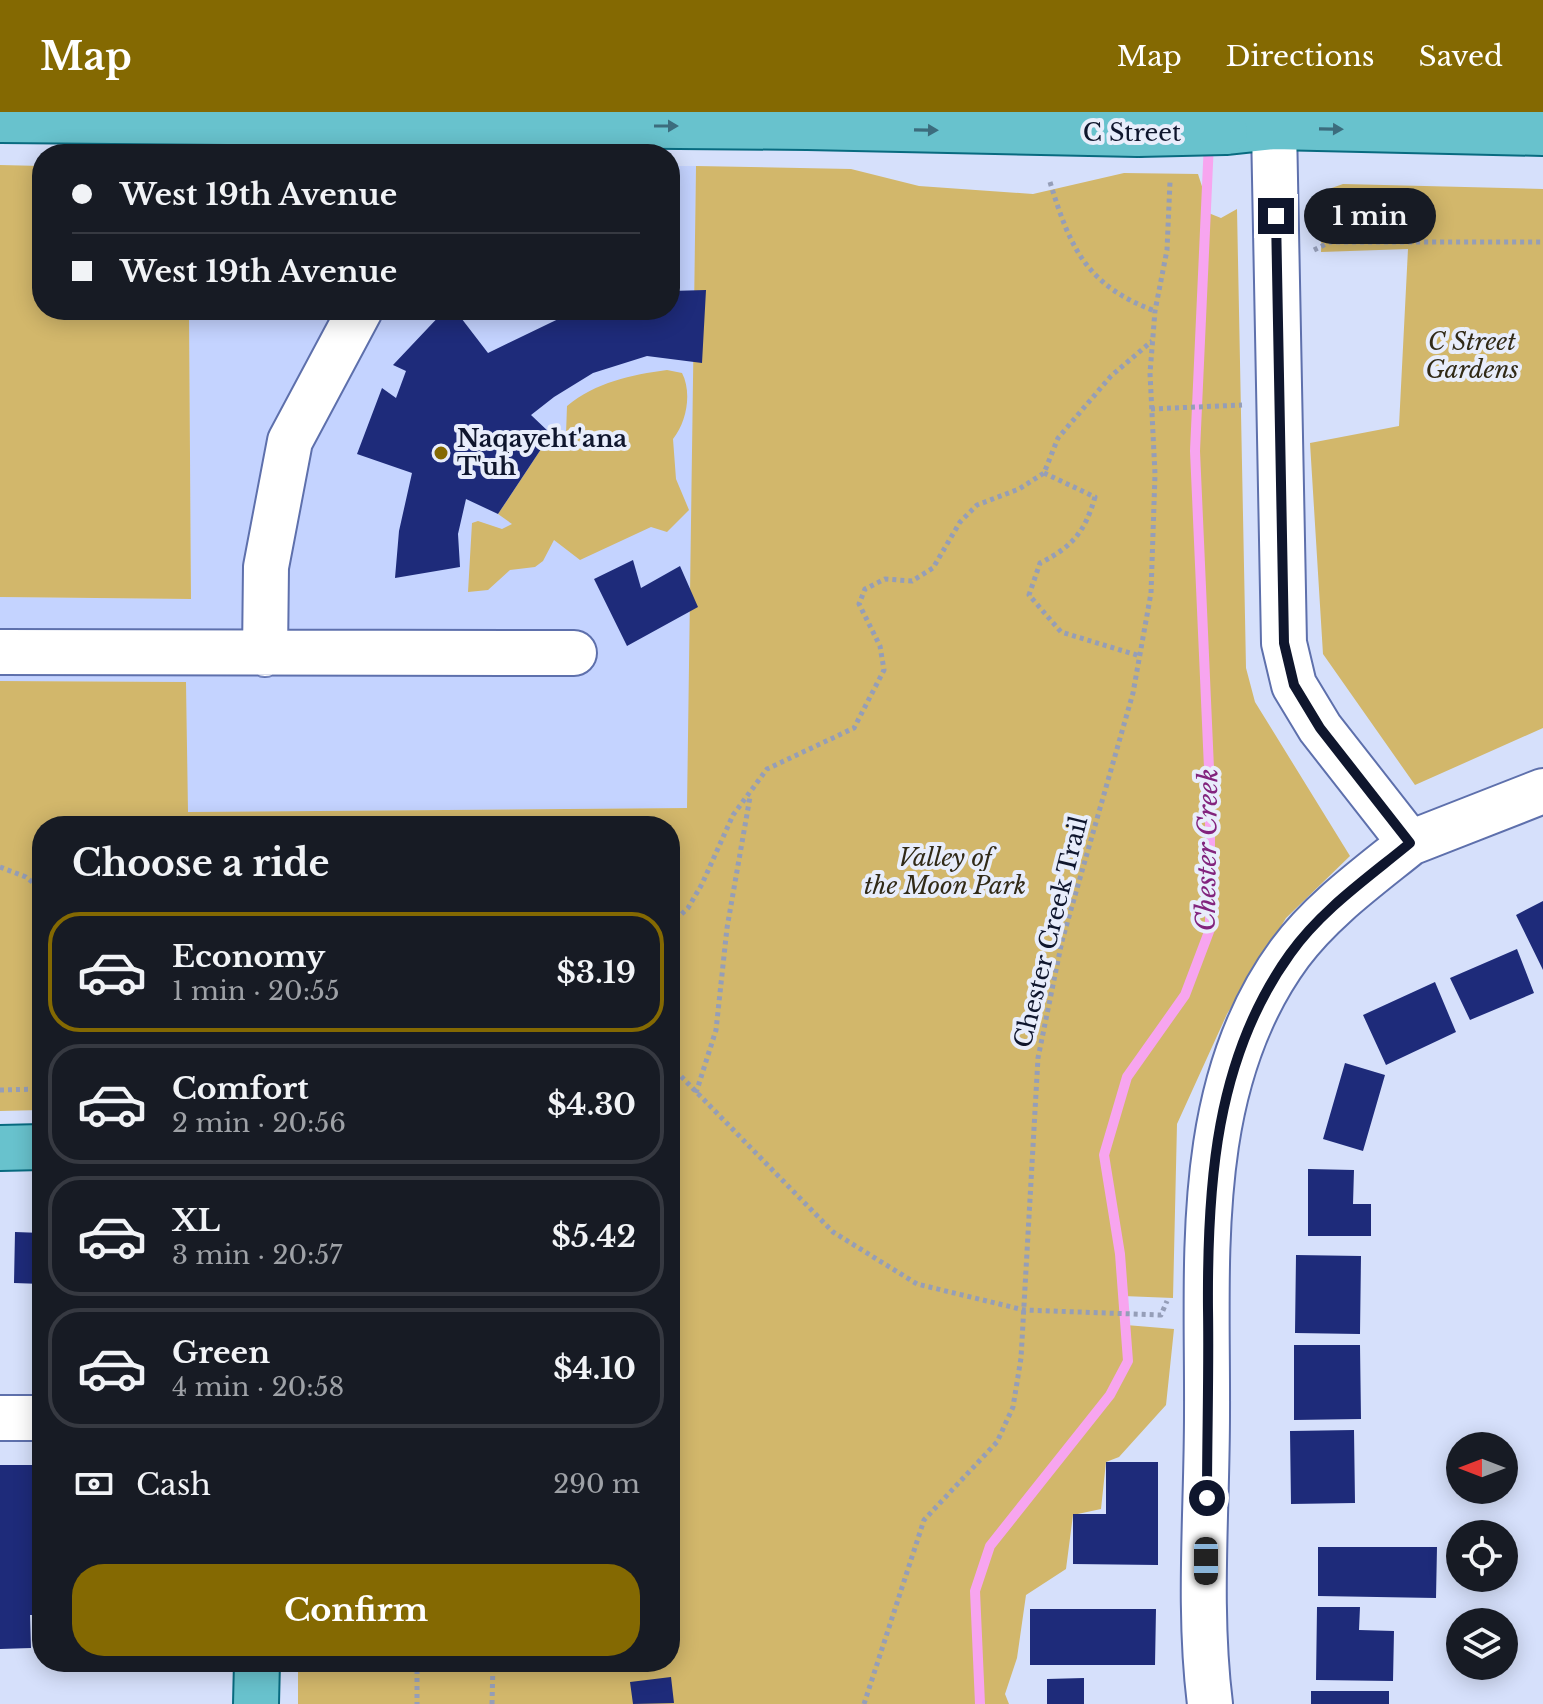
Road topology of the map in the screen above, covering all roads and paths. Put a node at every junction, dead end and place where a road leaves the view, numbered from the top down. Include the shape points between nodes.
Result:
1 (253, 117) edge
2 (498, 118) edge
3 (0, 120) edge
4 (1274, 127) junction
5 (1543, 133) edge
6 (1050, 182) dead end
7 (1170, 182) dead end
8 (1543, 242) edge
9 (1308, 254) dead end
10 (1155, 311) junction
11 (355, 320) edge
12 (1154, 339) junction
13 (1223, 405) dead end
14 (1151, 409) junction
15 (1044, 473) junction
16 (0, 652) edge
17 (574, 653) dead end
18 (265, 654) junction
19 (1140, 656) junction
20 (1543, 791) edge
21 (750, 794) junction
22 (1410, 843) junction
23 (0, 867) edge
24 (32, 882) edge
25 (680, 916) edge
26 (680, 1076) edge
27 (32, 1089) edge
28 (0, 1090) edge
29 (696, 1094) junction
30 (32, 1147) edge
31 (0, 1148) edge
32 (1024, 1310) junction
33 (1161, 1315) dead end
34 (0, 1418) edge
35 (32, 1418) edge
36 (257, 1672) edge
37 (417, 1672) edge
38 (493, 1672) edge
39 (256, 1704) edge
40 (417, 1704) edge
41 (492, 1704) edge
42 (864, 1704) edge
43 (1210, 1704) edge

1 - 2 main road, C Street
1 - 3 main road, C Street
2 -> 4 main road, C Street, bridge via 1138,134
4 -> 5 main road, C Street
4 - 22 street via 1284,643 1294,685 1320,728
6 - 10 path via 1079,257 1106,289
7 - 10 path, Chester Creek Trail via 1167,250
8 - 9 path via 1330,242
10 - 12 path, Chester Creek Trail
11 - 18 street via 290,441 266,567
12 - 14 path, Chester Creek Trail
12 - 15 path via 1111,376 1058,438
13 - 14 path
14 - 19 path, Chester Creek Trail via 1151,593
15 - 19 path via 1095,497 1072,546 1040,563 1029,595 1061,632
15 - 21 path via 977,505 960,522 933,568 912,581 885,579 865,589 859,604 880,646 884,670 854,728 767,769
16 - 18 street
17 - 18 street
19 - 32 path, Chester Creek Trail via 1062,941 1038,1058
20 - 22 street
21 - 25 path via 733,815 702,884
21 - 29 path via 716,1030
22 - 43 street via 1327,912 1290,954 1255,1014 1229,1082 1213,1155 1206,1248
23 - 24 path
26 - 29 path
27 - 28 path
29 - 32 path via 833,1232 870,1258 917,1284
30 - 31 main road
32 - 33 path
32 - 42 path, Chester Creek Trail via 1013,1407 997,1442 924,1520
34 - 35 street
36 - 39 main road
37 - 40 path
38 - 41 path

